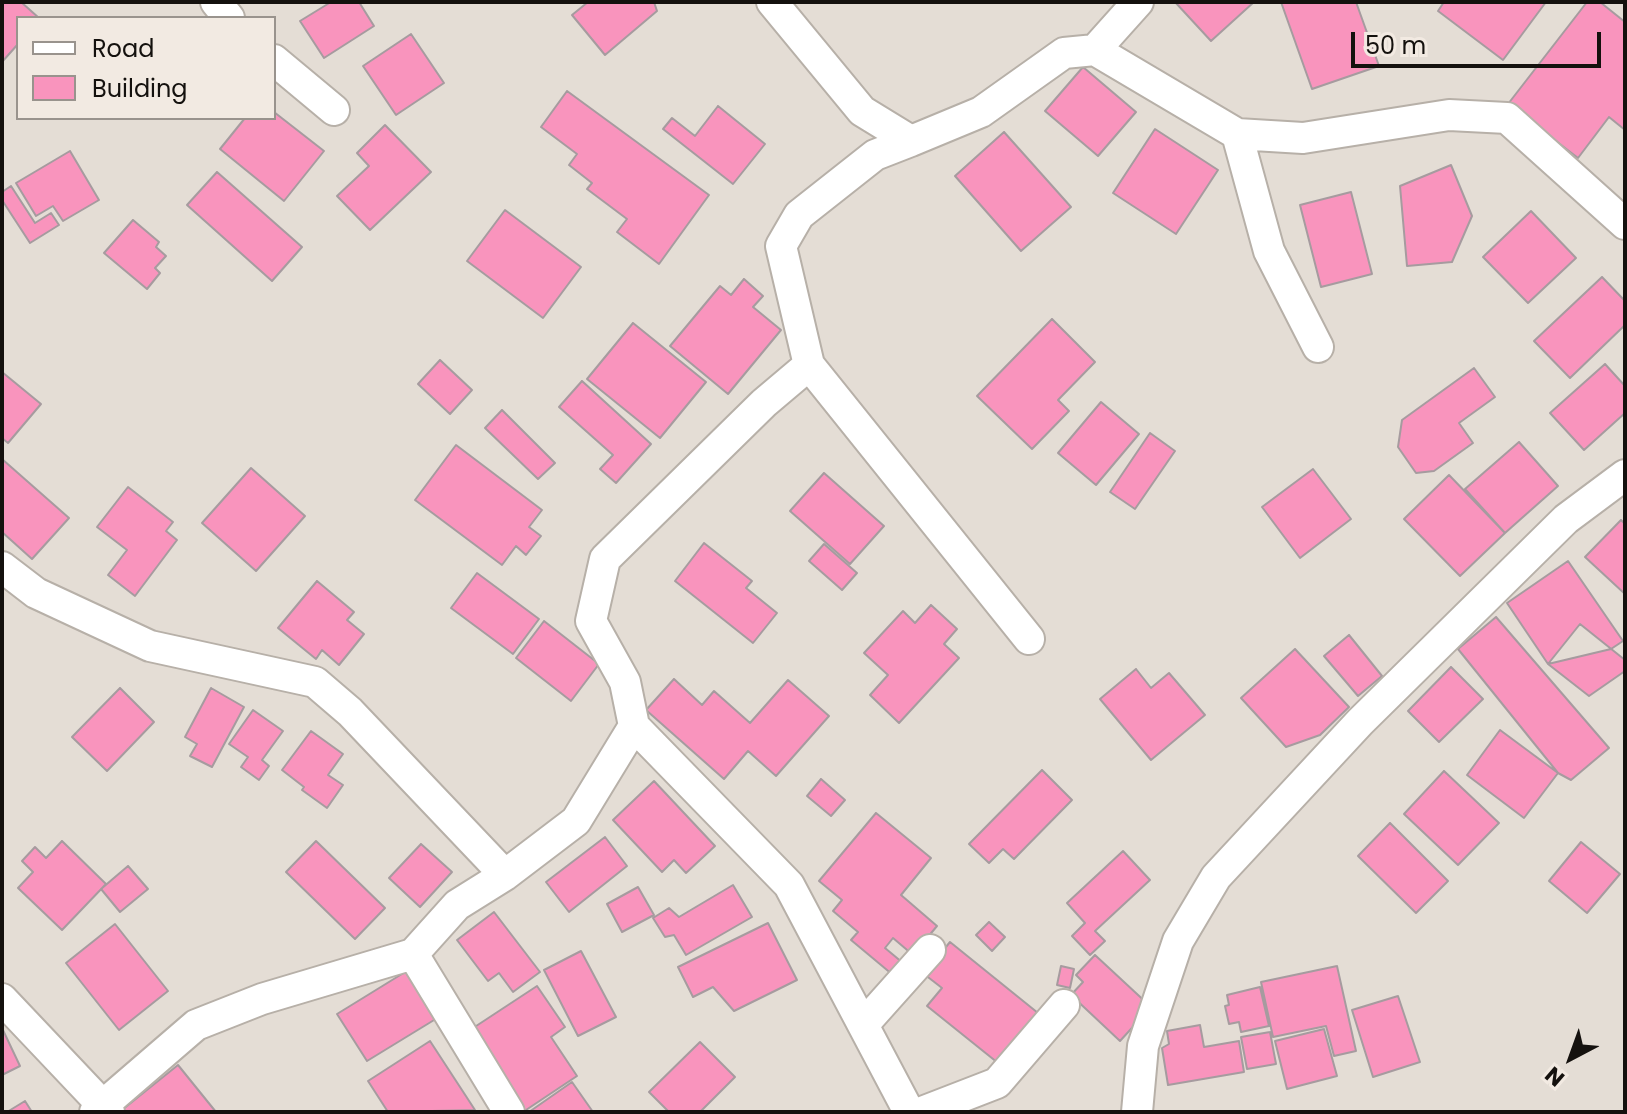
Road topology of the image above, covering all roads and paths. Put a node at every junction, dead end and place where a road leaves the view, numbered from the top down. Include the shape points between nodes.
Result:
1 (772, 2) edge
2 (1138, 2) edge
3 (1095, 50) junction
4 (276, 62) edge
5 (334, 110) dead end
6 (1237, 134) junction
7 (911, 141) junction
8 (1625, 224) edge
9 (1318, 347) dead end
10 (809, 365) junction
11 (1625, 475) edge
12 (2, 567) edge
13 (1029, 639) dead end
14 (634, 726) junction
15 (505, 875) junction
16 (930, 950) dead end
17 (413, 954) junction
18 (2, 999) edge
19 (1064, 1005) dead end
20 (863, 1025) junction
21 (102, 1110) edge
22 (509, 1112) edge
23 (909, 1112) edge
24 (922, 1112) edge
25 (1137, 1112) edge

1 - 7 street via 862,111
2 - 3 street
3 - 6 street
3 - 7 street via 1064,53 981,112
4 - 5 street
6 - 8 street via 1303,138 1449,115 1507,118
6 - 9 street via 1269,251
7 - 10 street via 875,155 799,215 781,246
10 - 13 street
10 - 14 street via 605,559 591,621 625,682
11 - 25 street via 1566,519 1360,722 1216,877 1178,941 1143,1046
12 - 15 street via 36,593 150,646 315,682
14 - 15 street via 576,821
14 - 20 street via 789,885
15 - 17 street via 457,905
16 - 20 street
17 - 21 street via 262,999 196,1025
17 - 22 street
18 - 21 street
19 - 24 street via 997,1083
20 - 23 street

